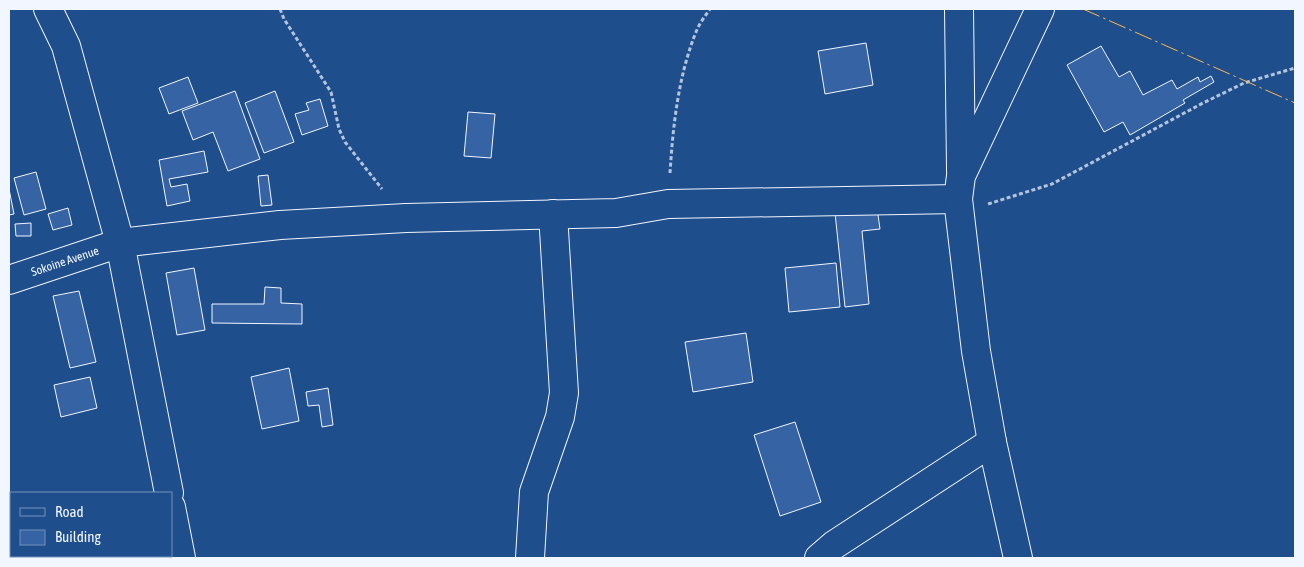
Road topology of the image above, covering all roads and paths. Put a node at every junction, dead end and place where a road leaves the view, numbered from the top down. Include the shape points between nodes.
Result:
1 (48, 9) edge
2 (280, 9) edge
3 (710, 9) edge
4 (959, 9) edge
5 (1040, 9) edge
6 (1295, 68) edge
7 (959, 195) junction
8 (668, 204) junction
9 (553, 214) junction
10 (406, 218) junction
11 (120, 243) junction
12 (9, 280) edge
13 (992, 442) junction
14 (169, 492) edge
15 (172, 512) edge
16 (181, 558) edge
17 (530, 558) edge
18 (819, 558) edge
19 (1018, 558) edge

1 - 11 street via 66,46
2 - 10 path via 331,92 345,142
3 - 8 path via 696,31 683,73 673,126
4 - 7 street
5 - 7 street
6 - 7 path via 1244,84 1203,103 1052,184 996,202
7 - 8 street, Sokoine Avenue
7 - 13 street via 976,351
8 - 9 street, Sokoine Avenue via 616,213
9 - 10 street, Sokoine Avenue
9 - 17 street via 564,392 560,418 534,492
10 - 11 street, Sokoine Avenue via 280,225
11 - 12 street, Sokoine Avenue
11 - 14 street
13 - 18 street
13 - 19 street
15 - 16 street

